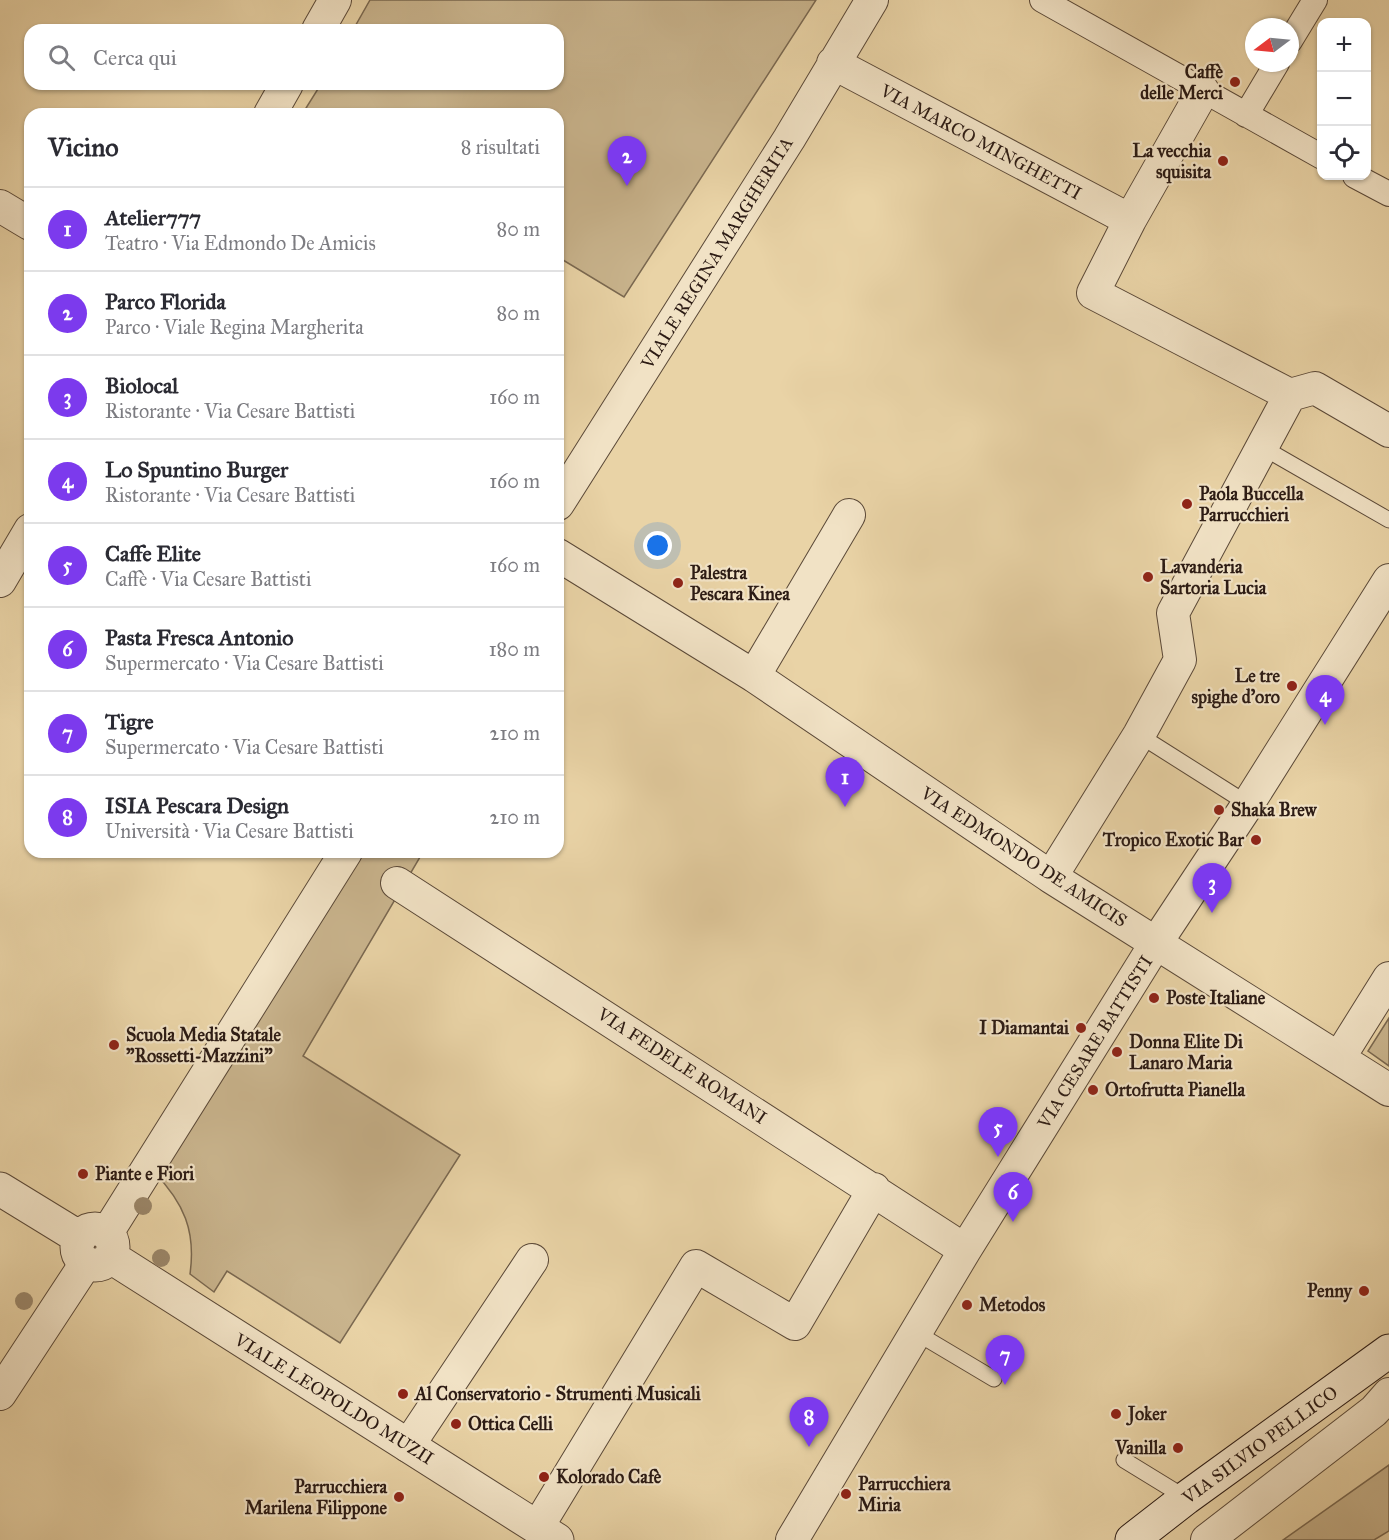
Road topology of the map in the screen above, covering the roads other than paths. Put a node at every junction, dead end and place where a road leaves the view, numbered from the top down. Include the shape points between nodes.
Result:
1 (335, 0) edge
2 (872, 0) edge
3 (1042, 0) edge
4 (1315, 0) edge
5 (321, 24) edge
6 (1299, 26) edge
7 (833, 63) junction
8 (1272, 72) edge
9 (284, 90) edge
10 (1203, 91) junction
11 (273, 108) edge
12 (1246, 115) junction
13 (1317, 154) edge
14 (1363, 180) edge
15 (1389, 194) edge
16 (0, 206) edge
17 (24, 220) edge
18 (1130, 220) junction
19 (1290, 395) junction
20 (1389, 431) edge
21 (1262, 447) junction
22 (564, 495) edge
23 (849, 515) dead end
24 (1389, 520) edge
25 (24, 540) edge
26 (564, 559) edge
27 (1389, 580) edge
28 (0, 582) edge
29 (754, 676) junction
30 (1138, 735) junction
31 (1248, 804) junction
32 (342, 858) edge
33 (1051, 877) junction
34 (397, 883) dead end
35 (1156, 943) junction
36 (1389, 978) edge
37 (1339, 1058) junction
38 (1389, 1090) edge
39 (0, 1189) edge
40 (874, 1189) junction
41 (96, 1248) junction
42 (965, 1250) junction
43 (532, 1260) dead end
44 (915, 1332) junction
45 (1389, 1351) edge
46 (994, 1380) dead end
47 (0, 1394) edge
48 (1384, 1404) edge
49 (408, 1446) junction
50 (1124, 1460) dead end
51 (1186, 1498) junction
52 (547, 1534) edge
53 (792, 1540) edge
54 (1132, 1540) edge
55 (1207, 1540) edge

1 - 5 street
2 - 7 street, VIALE REGINA MARGHERITA
3 - 10 street
4 - 6 street
7 - 18 street, VIA MARCO MINGHETTI
7 - 22 street, VIALE REGINA MARGHERITA
8 - 12 street
9 - 11 street
10 - 12 street
10 - 18 street
12 - 13 street
14 - 15 street
16 - 17 street
18 - 19 street via 1093,293
19 - 20 street via 1316,388
19 - 21 street
21 - 24 lane
21 - 30 street via 1173,612 1180,660
23 - 29 street
25 - 28 street
26 - 29 street, VIA EDMONDO DE AMICIS
27 - 31 street, VIA CESARE BATTISTI
29 - 33 street, VIA EDMONDO DE AMICIS
30 - 31 lane
30 - 33 street
31 - 35 street, VIA CESARE BATTISTI
32 - 41 street
33 - 35 street, VIA EDMONDO DE AMICIS
34 - 40 street, VIA FEDELE ROMANI
35 - 37 street, VIA EDMONDO DE AMICIS
35 - 42 street, VIA CESARE BATTISTI
36 - 37 street
37 - 38 street, VIA EDMONDO DE AMICIS
39 - 41 street, VIALE LEOPOLDO MUZII
40 - 42 street, VIA FEDELE ROMANI
40 - 52 street via 795,1324 696,1266
41 - 47 street
41 - 49 street, VIALE LEOPOLDO MUZII
42 - 44 street, VIA CESARE BATTISTI
43 - 49 street
44 - 46 lane
44 - 53 street, VIA CESARE BATTISTI
45 - 51 street, VIA SILVIO PELLICO
48 - 55 street
49 - 52 street, VIALE LEOPOLDO MUZII
50 - 51 lane
51 - 54 street, VIA SILVIO PELLICO

